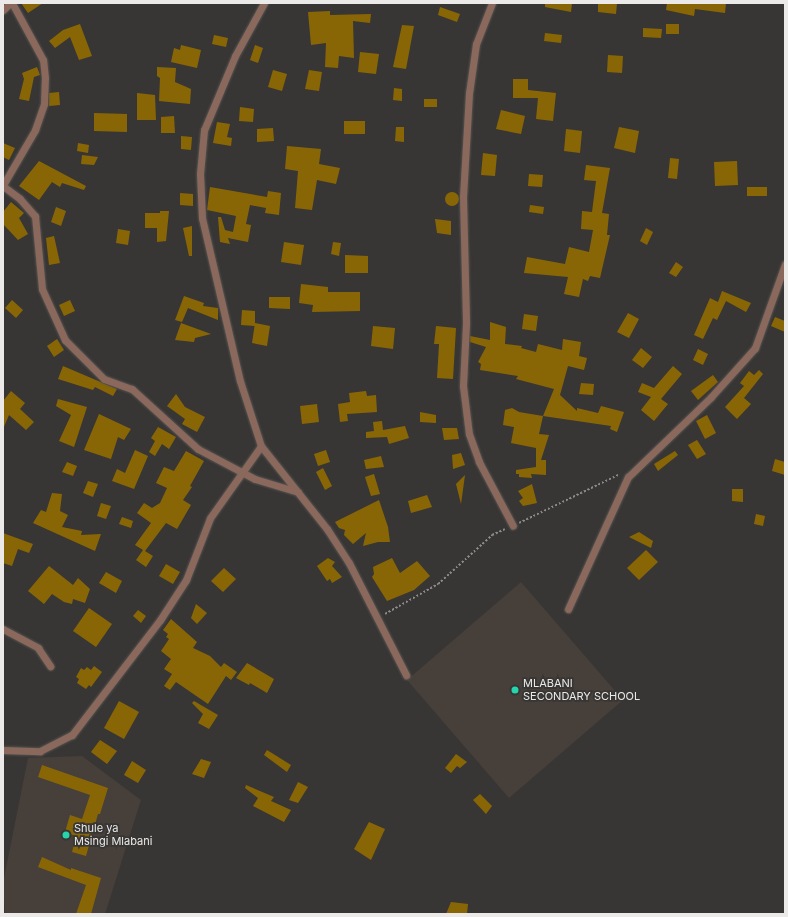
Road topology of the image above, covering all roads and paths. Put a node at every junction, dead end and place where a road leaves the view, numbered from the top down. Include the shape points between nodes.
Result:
1 (11, 3) edge
2 (264, 3) edge
3 (492, 3) edge
4 (3, 10) edge
5 (3, 185) edge
6 (785, 264) edge
7 (262, 446) junction
8 (242, 472) junction
9 (623, 472) dead end
10 (298, 492) junction
11 (513, 526) junction
12 (568, 609) dead end
13 (378, 618) junction
14 (3, 629) edge
15 (50, 666) dead end
16 (406, 675) dead end
17 (3, 750) edge

1 - 4 street
1 - 5 street via 43,60 45,91 44,104 35,130
2 - 7 street via 234,56 204,130 200,174 202,218 240,381
3 - 11 street via 476,44 469,93 463,196 466,324 463,386 469,434 479,462
5 - 8 street via 35,216 42,289 65,340 104,378 132,390 198,449
6 - 12 street via 755,348 711,397 628,477
7 - 8 street
7 - 10 street
8 - 10 street
8 - 17 street via 210,518 186,580 160,620 72,735 40,751
9 - 11 path
10 - 13 street via 349,563
11 - 13 path via 492,535 438,584
13 - 16 street
14 - 15 street via 38,648

